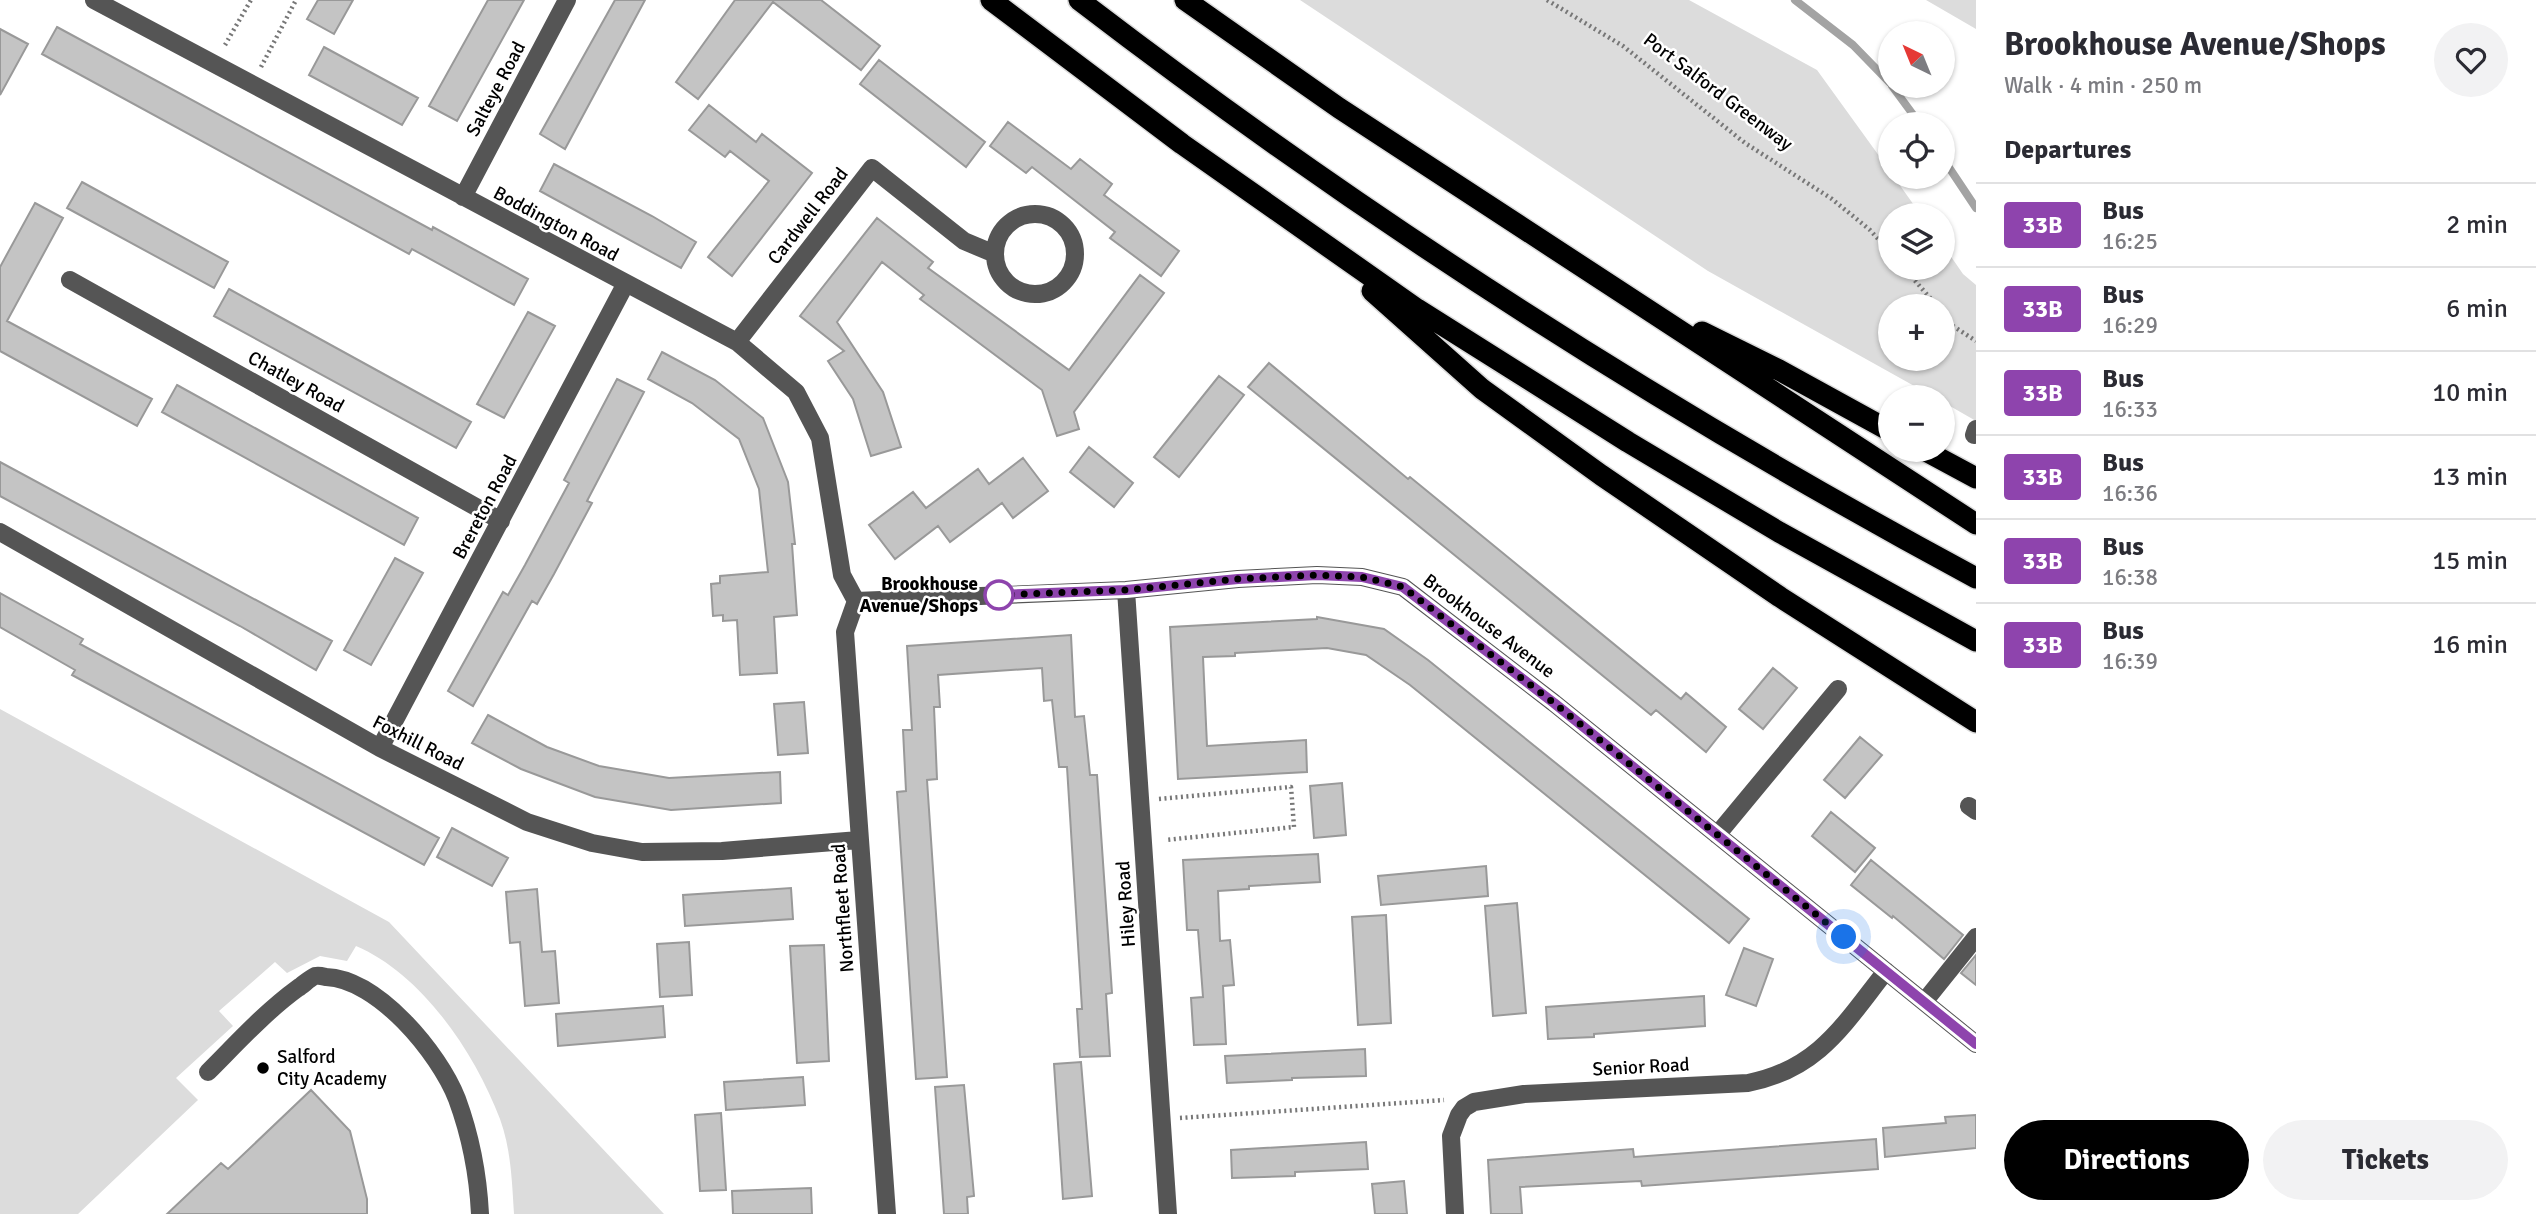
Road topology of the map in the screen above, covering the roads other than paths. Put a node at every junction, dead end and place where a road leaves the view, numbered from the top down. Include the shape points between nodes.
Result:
1 (94, 0) edge
2 (567, 0) edge
3 (991, 0) edge
4 (1079, 0) edge
5 (1185, 0) edge
6 (463, 197) junction
7 (1317, 240) junction
8 (995, 254) junction
9 (70, 280) dead end
10 (625, 285) junction
11 (1634, 300) junction
12 (737, 342) junction
13 (1878, 424) edge
14 (1946, 462) edge
15 (1976, 478) edge
16 (501, 522) junction
17 (1976, 524) edge
18 (0, 532) edge
19 (1976, 578) edge
20 (1126, 590) junction
21 (856, 601) junction
22 (1976, 641) edge
23 (1838, 689) dead end
24 (1976, 722) edge
25 (380, 748) junction
26 (1717, 835) junction
27 (859, 840) junction
28 (1976, 937) edge
29 (1886, 971) junction
30 (1924, 1002) junction
31 (1976, 1044) edge
32 (208, 1072) dead end
33 (480, 1214) edge
34 (887, 1214) edge
35 (1168, 1214) edge
36 (1455, 1214) edge

1 - 6 street, Boddington Road
2 - 6 street, Salteye Road
3 - 7 highway
4 - 19 highway via 1289,155 1538,322 1655,396
5 - 11 highway via 1339,108
6 - 10 street, Boddington Road
7 - 22 highway via 1628,442
7 - 24 highway via 1482,389 1769,589
8 - 8 street via 1003,230 1023,216 1035,214 1048,216 1068,231 1075,257 1064,281 1041,294 1014,289 997,268
8 - 12 street, Cardwell Road via 964,241 872,168
9 - 16 street, Chatley Road
10 - 12 street, Boddington Road
10 - 16 street, Brereton Road
11 - 13 highway via 1779,370
11 - 17 highway
12 - 21 street, Boddington Road via 796,391 820,438 842,575
14 - 15 highway
16 - 25 street, Brereton Road
18 - 25 street, Foxhill Road
20 - 21 street, Brookhouse Avenue
20 - 26 street, Brookhouse Avenue via 1317,575 1362,577 1403,587
20 - 35 street, Hiley Road
21 - 27 street, Northfleet Road via 845,632
23 - 26 street
25 - 27 street, Foxhill Road via 527,822 592,843 642,852 682,852
26 - 29 street, Brookhouse Avenue
27 - 34 street, Northfleet Road
28 - 30 street
29 - 30 street, Brookhouse Avenue
29 - 36 street, Senior Road via 1830,1042 1770,1078 1748,1083 1524,1094 1474,1102 1459,1115 1451,1136
30 - 31 street, Brookhouse Avenue
32 - 33 street via 276,1004 315,976 336,977 368,990 405,1023 456,1096 478,1176

